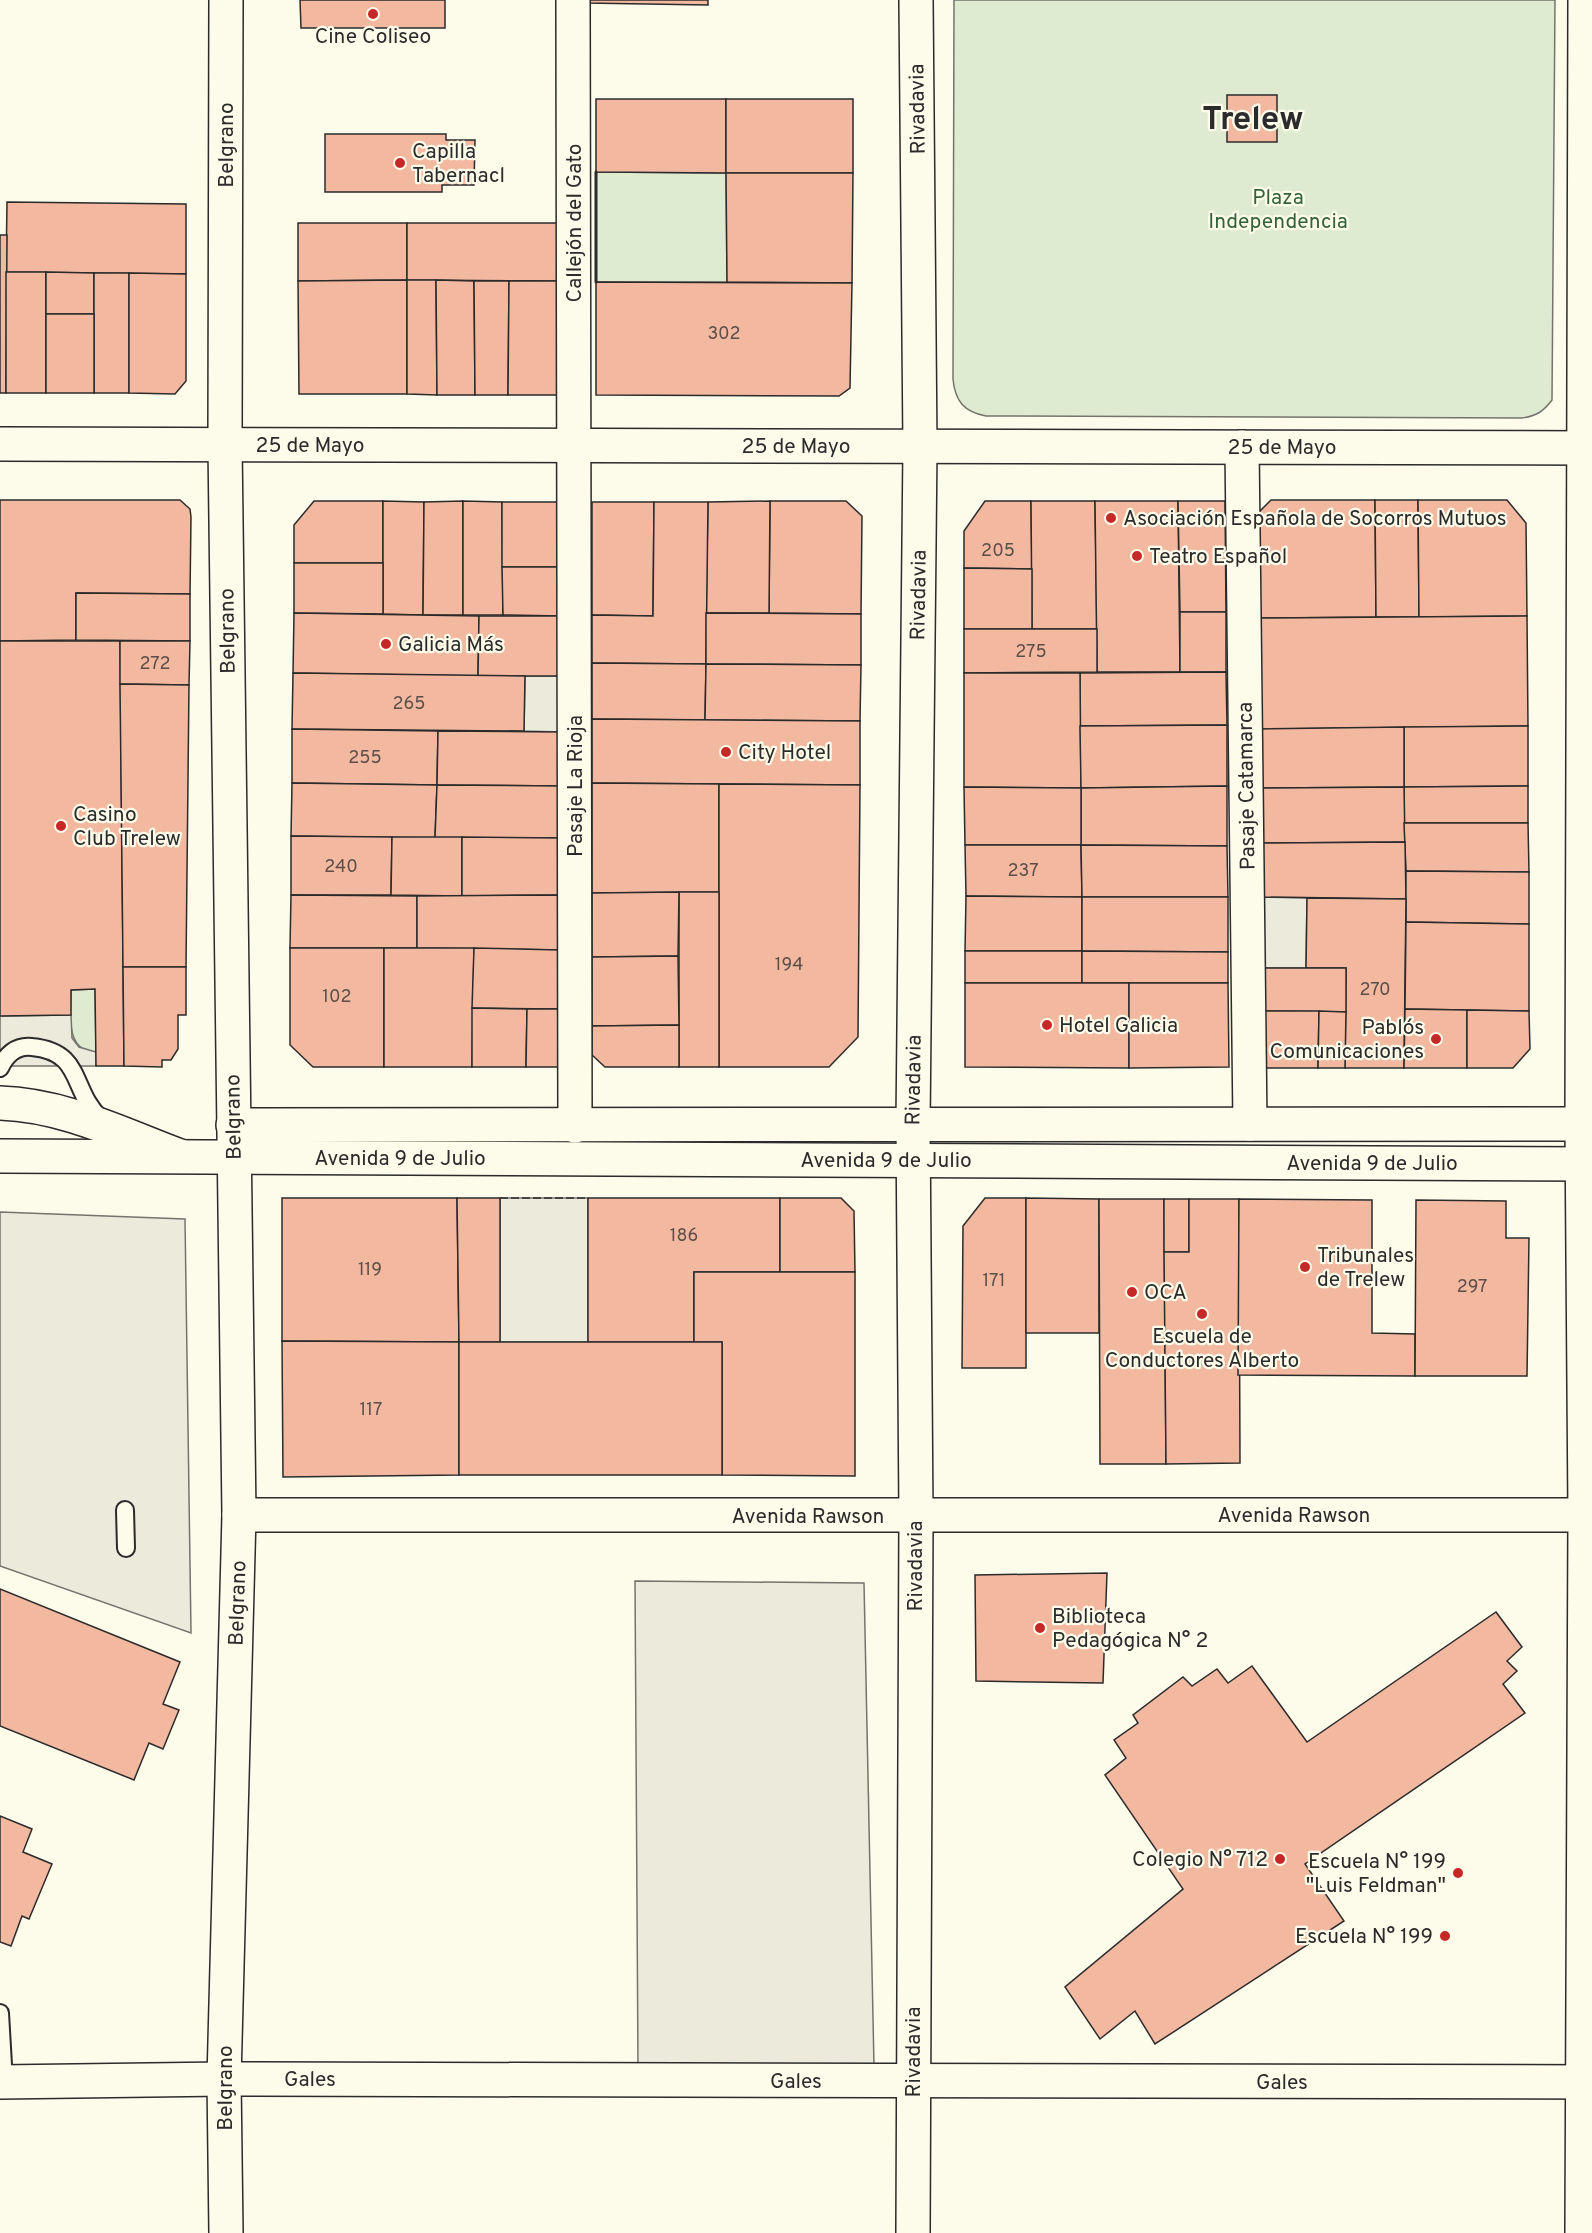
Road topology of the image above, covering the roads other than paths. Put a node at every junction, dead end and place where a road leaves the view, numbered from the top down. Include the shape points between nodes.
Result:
1 (226, 0) edge
2 (573, 0) edge
3 (916, 0) edge
4 (1585, 0) edge
5 (0, 444) edge
6 (225, 445) junction
7 (574, 446) junction
8 (920, 447) junction
9 (1242, 447) junction
10 (1588, 448) edge
11 (0, 1068) edge
12 (0, 1103) edge
13 (913, 1124) junction
14 (1250, 1124) junction
15 (1587, 1124) edge
16 (575, 1126) junction
17 (117, 1132) junction
18 (233, 1141) junction
19 (0, 1156) edge
20 (180, 1156) junction
21 (913, 1160) junction
22 (1587, 1164) edge
23 (1588, 1340) edge
24 (125, 1510) dead end
25 (239, 1515) junction
26 (1589, 1515) edge
27 (916, 1516) junction
28 (126, 1548) dead end
29 (0, 2013) edge
30 (224, 2079) junction
31 (2, 2082) edge
32 (913, 2082) junction
33 (1588, 2082) edge
34 (226, 2233) edge
35 (913, 2233) edge
36 (1582, 2233) edge

1 - 6 street, Belgrano
2 - 7 street, Callejón del Gato
3 - 8 street, Rivadavia
4 - 10 street
5 - 6 street, 25 de Mayo
6 - 7 street, 25 de Mayo
6 - 18 street, Belgrano
7 - 8 street, 25 de Mayo
7 - 16 street, Pasaje La Rioja
8 - 9 street, 25 de Mayo
8 - 13 street, Rivadavia
9 - 10 street, 25 de Mayo
9 - 14 street, Pasaje Catamarca
10 - 15 street
11 - 17 lane via 9,1053 27,1046 55,1053 75,1072 83,1099 91,1110
12 - 17 street, Avenida 9 de Julio via 46,1107
13 - 14 street, Avenida 9 de Julio
13 - 16 street, Avenida 9 de Julio
13 - 21 street, Rivadavia
14 - 15 street, Avenida 9 de Julio
15 - 22 street
16 - 18 street, Avenida 9 de Julio
17 - 20 street, Avenida 9 de Julio
18 - 20 street, Avenida 9 de Julio
18 - 21 street, Avenida 9 de Julio
18 - 25 street, Belgrano
19 - 20 street, Avenida 9 de Julio
21 - 22 street, Avenida 9 de Julio
21 - 27 street, Rivadavia
22 - 23 street
23 - 26 street
24 - 28 lane
25 - 27 street, Avenida Rawson
25 - 30 street, Belgrano
26 - 27 street, Avenida Rawson
26 - 33 street
27 - 32 street, Rivadavia
29 - 31 lane
30 - 31 street, Gales
30 - 32 street, Gales
30 - 34 street, Belgrano
32 - 33 street, Gales
32 - 35 street, Rivadavia
33 - 36 street

